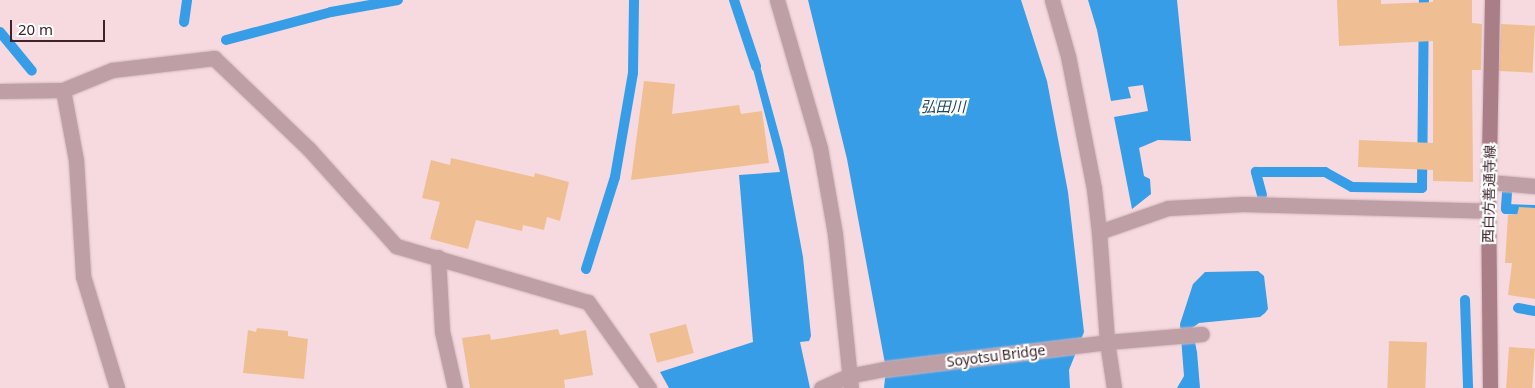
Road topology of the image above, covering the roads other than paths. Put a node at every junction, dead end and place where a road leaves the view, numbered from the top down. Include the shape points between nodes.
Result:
1 (777, 0) edge
2 (1052, 0) edge
3 (1492, 0) edge
4 (63, 90) junction
5 (0, 91) edge
6 (1489, 182) junction
7 (1535, 186) edge
8 (1488, 211) junction
9 (1100, 232) junction
10 (438, 257) junction
11 (1202, 334) dead end
12 (1107, 342) junction
13 (850, 382) edge
14 (116, 388) edge
15 (455, 388) edge
16 (649, 388) edge
17 (821, 388) edge
18 (1114, 388) edge
19 (1490, 388) edge

1 - 13 street via 804,87 823,164 835,234
2 - 9 street via 1083,128
3 - 6 main road, 西白方善通寺線
4 - 5 street
4 - 10 street via 112,70 214,58 309,149 396,246
4 - 14 street via 76,160 83,276
6 - 7 street
6 - 8 main road, 西白方善通寺線
8 - 9 street via 1243,204 1168,208
8 - 19 main road, 西白方善通寺線
9 - 12 street
10 - 15 street via 442,331
10 - 16 street via 588,302
11 - 12 street, Soyotsu Bridge
12 - 13 street, Soyotsu Bridge via 885,369
12 - 18 street
13 - 17 street, Soyotsu Bridge

